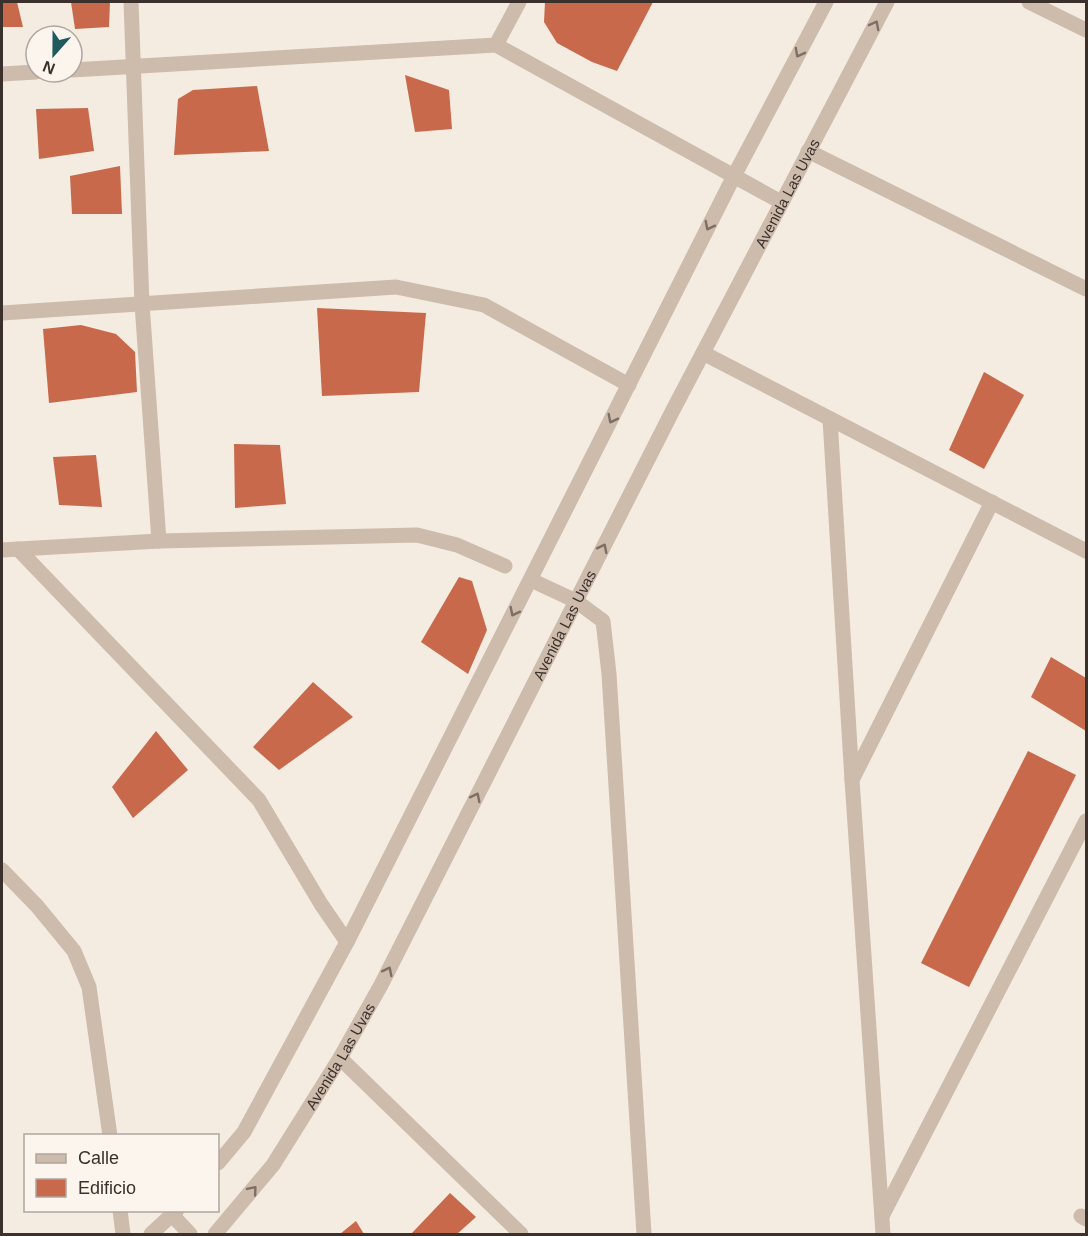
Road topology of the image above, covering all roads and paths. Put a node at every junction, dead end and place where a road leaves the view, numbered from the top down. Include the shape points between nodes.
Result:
1 (131, 2) edge
2 (519, 2) edge
3 (826, 2) edge
4 (887, 2) edge
5 (1029, 2) edge
6 (1086, 30) edge
7 (496, 45) junction
8 (133, 67) junction
9 (84, 69) edge
10 (24, 73) edge
11 (2, 74) edge
12 (808, 150) junction
13 (734, 176) junction
14 (781, 202) junction
15 (1086, 289) edge
16 (142, 304) junction
17 (2, 313) edge
18 (703, 353) junction
19 (629, 386) junction
20 (830, 418) junction
21 (992, 502) junction
22 (159, 541) junction
23 (18, 549) junction
24 (2, 550) edge
25 (1086, 551) edge
26 (505, 566) dead end
27 (531, 580) junction
28 (576, 601) junction
29 (852, 780) junction
30 (1086, 821) edge
31 (2, 870) edge
32 (347, 942) junction
33 (340, 1058) junction
34 (110, 1134) edge
35 (219, 1162) edge
36 (120, 1212) edge
37 (175, 1213) edge
38 (882, 1216) junction
39 (123, 1234) edge
40 (151, 1234) edge
41 (190, 1234) edge
42 (215, 1234) edge
43 (521, 1234) edge
44 (644, 1234) edge
45 (884, 1234) edge

1 - 8 street
2 - 7 street
3 -> 13 street
12 -> 4 street, Avenida Las Uvas
5 - 6 street
7 - 8 street
7 - 13 street
8 - 9 street
8 - 16 street
10 - 11 street
12 - 14 street, Avenida Las Uvas
12 - 15 street
13 - 14 street
13 -> 19 street
14 - 18 street, Avenida Las Uvas
16 - 17 street
16 - 19 street via 396,287 484,304
16 - 22 street
18 - 20 street
28 -> 18 street, Avenida Las Uvas
19 -> 27 street
20 - 21 street
20 - 29 street
21 - 25 street
21 - 29 street
22 - 23 street
22 - 26 street via 417,535 456,545
23 - 24 street
23 - 32 street via 259,800
27 - 28 street
27 -> 32 street
33 -> 28 street, Avenida Las Uvas
28 - 44 street via 603,621 609,674
29 - 38 street
30 - 38 street
31 - 34 street via 74,951 89,987
32 - 35 street via 244,1132
42 -> 33 street, Avenida Las Uvas via 273,1165
33 - 43 street
36 - 39 street
37 - 40 street
37 - 41 street
38 - 45 street

